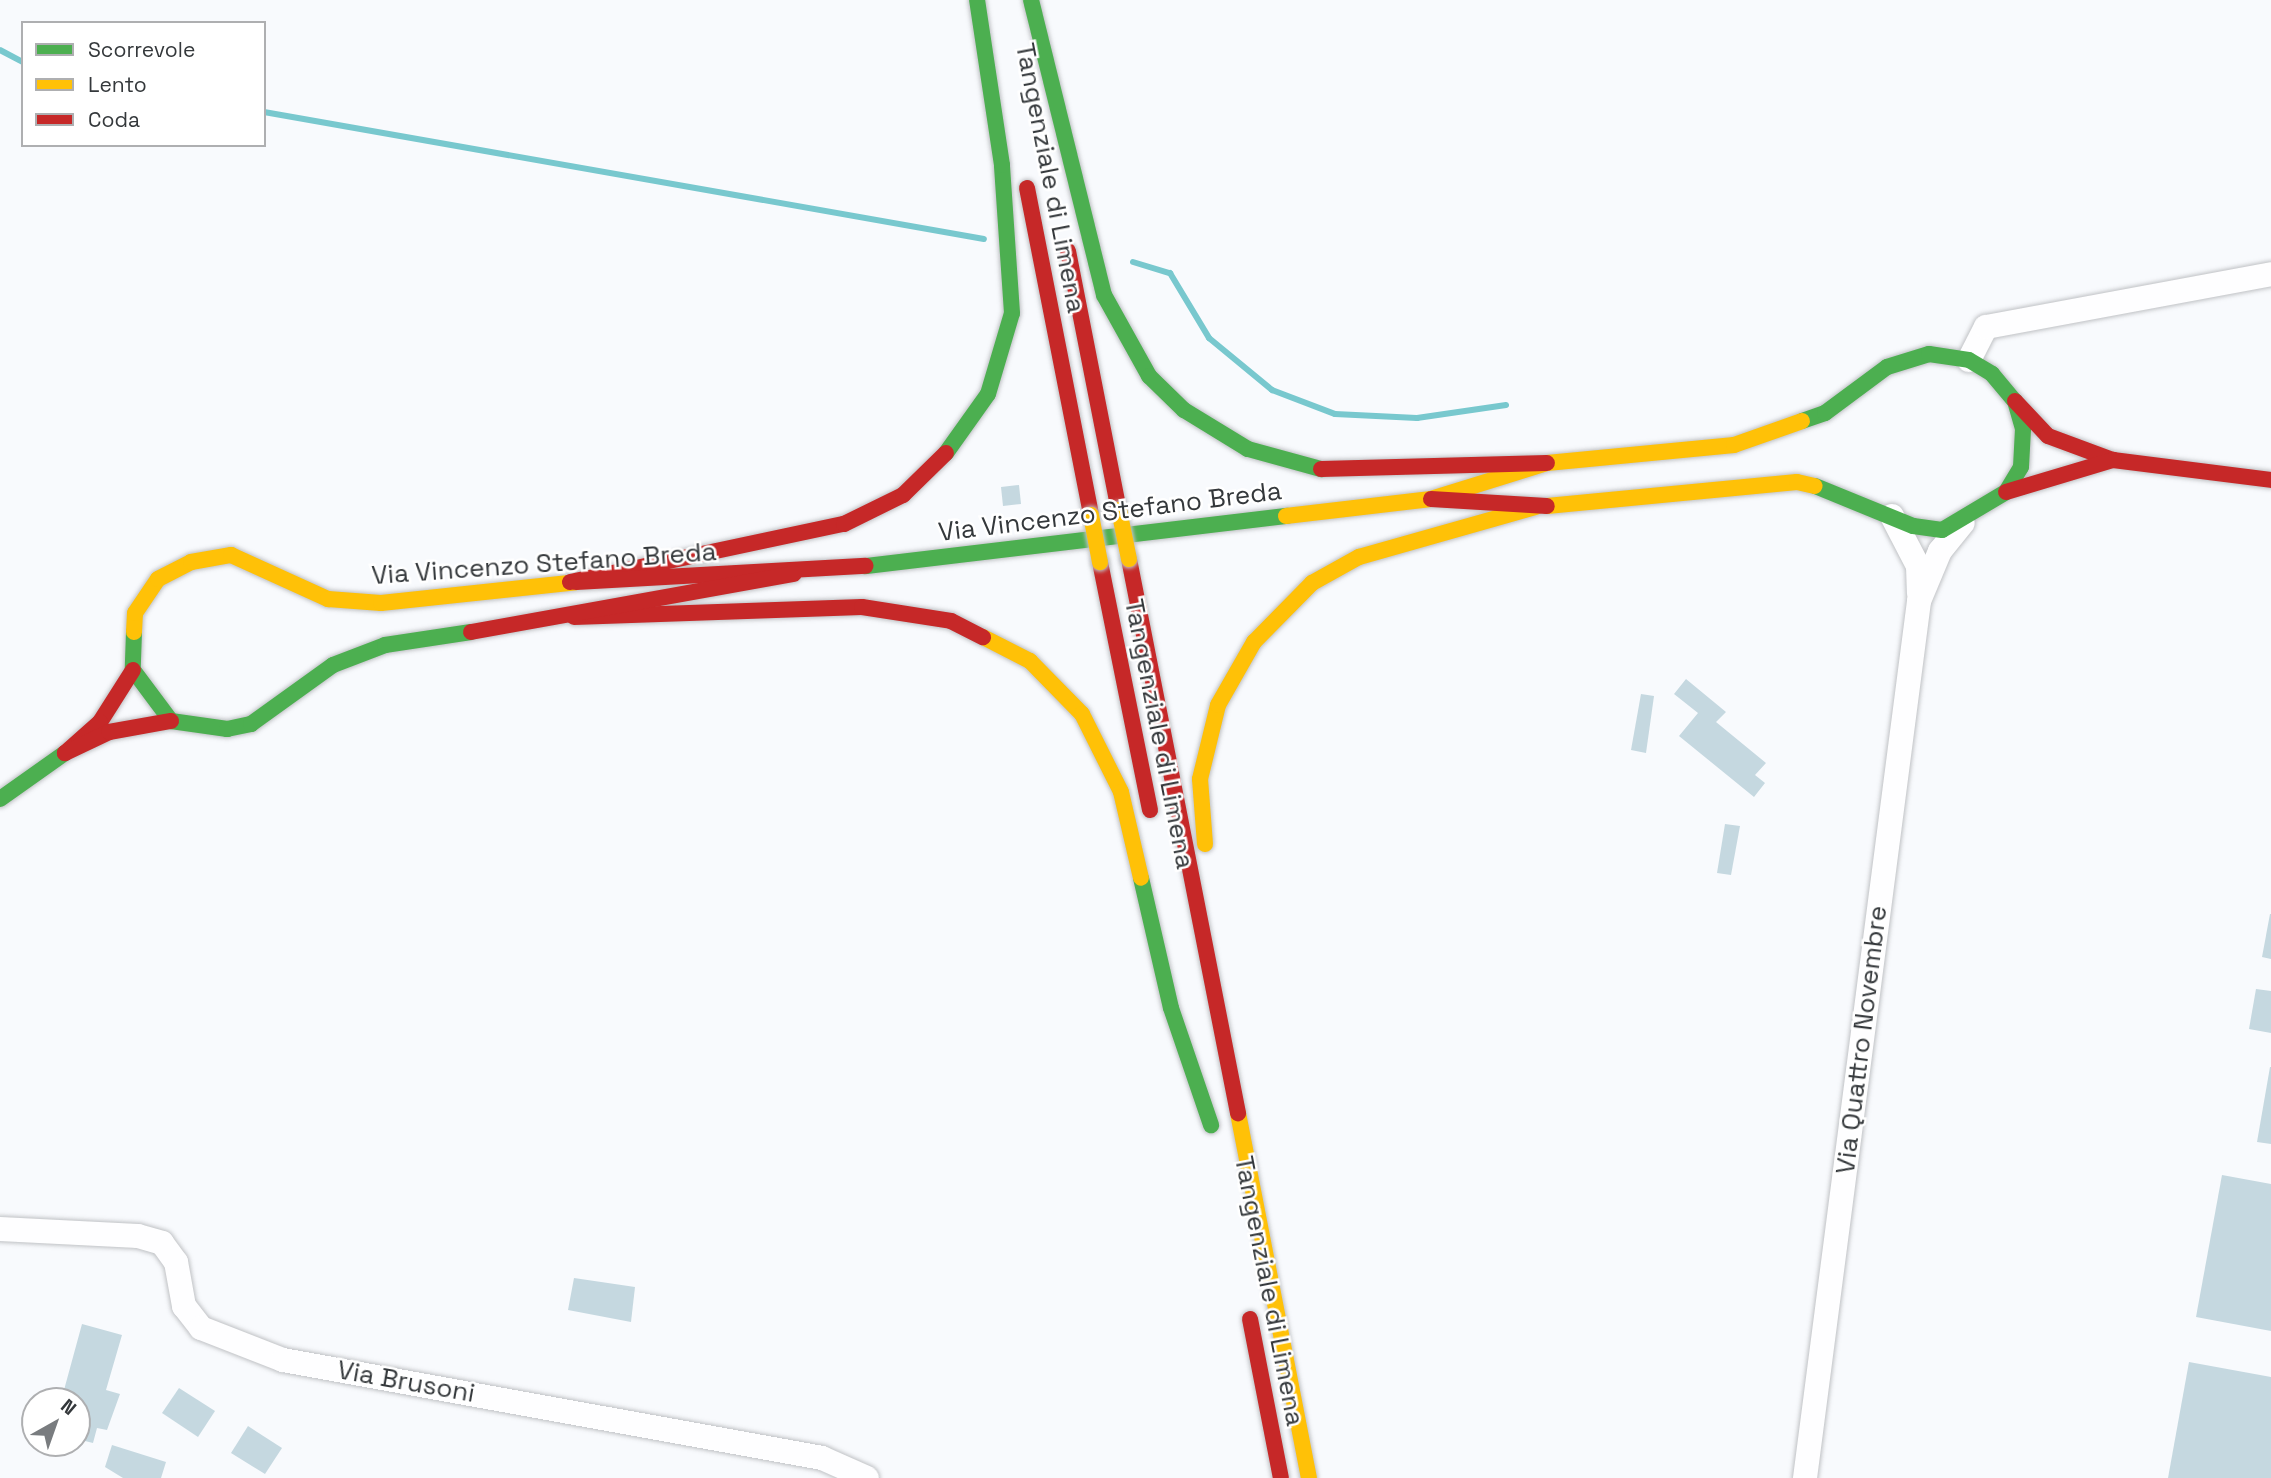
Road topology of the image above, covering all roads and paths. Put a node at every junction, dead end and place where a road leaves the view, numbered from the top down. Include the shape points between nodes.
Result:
1 (977, 0) edge
2 (990, 0) edge
3 (1019, 0) edge
4 (1031, 0) edge
5 (1017, 136) dead end
6 (1048, 148) dead end
7 (1022, 163) dead end
8 (1064, 228) dead end
9 (2271, 274) edge
10 (1969, 360) junction
11 (2015, 401) junction
12 (2113, 460) junction
13 (1546, 463) junction
14 (2271, 480) edge
15 (2006, 492) junction
16 (1432, 499) junction
17 (1536, 507) junction
18 (1892, 516) junction
19 (1963, 523) junction
20 (794, 574) junction
21 (570, 582) junction
22 (1919, 601) junction
23 (574, 617) junction
24 (133, 670) junction
25 (171, 721) junction
26 (65, 753) junction
27 (0, 799) edge
28 (1154, 830) dead end
29 (1175, 937) dead end
30 (1225, 1066) junction
31 (0, 1229) edge
32 (1245, 1296) dead end
33 (867, 1478) edge
34 (1281, 1478) edge
35 (1309, 1478) edge
36 (1805, 1478) edge

1 - 21 main road via 1002,165 1012,313 988,394 956,443 903,495 844,524
2 - 5 main road, Tangenziale di Limena
3 - 6 main road, Tangenziale di Limena
4 - 13 main road via 1104,295 1149,376 1184,410 1248,449 1328,471
7 - 28 main road, Tangenziale di Limena, bridge
8 - 30 main road, Tangenziale di Limena, bridge
9 - 10 street via 1986,327
10 - 11 main road, Via Vincenzo Stefano Breda
10 - 13 main road, Via Vincenzo Stefano Breda via 1929,354 1896,363 1825,413 1734,445
11 - 12 main road, Via Vincenzo Stefano Breda via 2048,436
11 - 15 main road, Via Vincenzo Stefano Breda via 2023,429 2021,467
12 - 14 main road, Via Vincenzo Stefano Breda
12 - 15 main road, Via Vincenzo Stefano Breda via 2066,469
13 - 16 main road, Via Vincenzo Stefano Breda
15 - 19 main road, Via Vincenzo Stefano Breda
16 - 17 main road, Via Vincenzo Stefano Breda
16 - 20 main road, Via Vincenzo Stefano Breda
17 - 18 main road, Via Vincenzo Stefano Breda via 1797,482
17 - 30 main road via 1406,540 1312,583 1254,642 1218,705 1200,779
18 - 19 main road, Via Vincenzo Stefano Breda via 1942,530
18 - 22 street, Via Quattro Novembre via 1918,566
19 - 22 street, Via Quattro Novembre via 1934,563
20 - 21 main road, Via Vincenzo Stefano Breda
20 - 23 main road, Via Vincenzo Stefano Breda
21 - 24 main road, Via Vincenzo Stefano Breda via 381,603 328,599 231,555 191,562 158,579 135,614
22 - 36 street, Via Quattro Novembre
23 - 25 main road, Via Vincenzo Stefano Breda via 385,645 333,665 251,724 203,729
23 - 29 main road, Tangenziale di Limena via 862,607 951,621 1030,661 1082,714 1121,792 1171,1008 1212,1131
24 - 25 main road
24 - 26 main road, Via Vincenzo Stefano Breda via 100,722
25 - 26 main road, Via Vincenzo Stefano Breda via 109,732
26 - 27 main road, Via Vincenzo Stefano Breda
30 - 35 main road, Tangenziale di Limena
31 - 33 street, Via Brusoni via 138,1236 162,1244 176,1262 184,1306 201,1328 283,1360 822,1458
32 - 34 main road, Tangenziale di Limena

